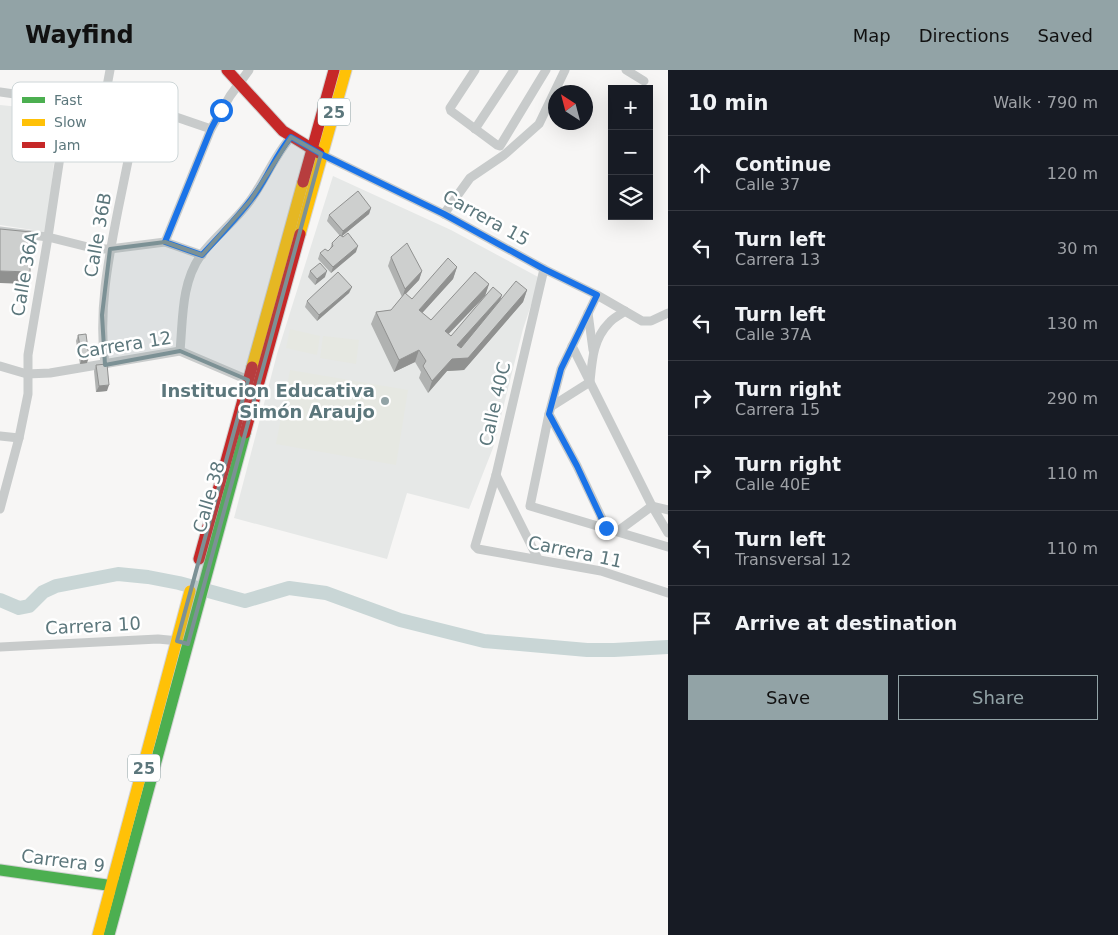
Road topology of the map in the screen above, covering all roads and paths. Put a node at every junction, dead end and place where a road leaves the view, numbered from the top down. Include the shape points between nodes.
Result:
1 (227, 70) edge
2 (250, 70) edge
3 (346, 70) edge
4 (476, 70) edge
5 (514, 70) edge
6 (546, 70) edge
7 (565, 70) edge
8 (626, 70) edge
9 (332, 71) edge
10 (644, 82) dead end
11 (240, 83) junction
12 (178, 118) edge
13 (211, 129) junction
14 (475, 129) junction
15 (291, 137) junction
16 (316, 152) junction
17 (59, 162) edge
18 (128, 162) edge
19 (444, 214) junction
20 (0, 231) edge
21 (48, 237) junction
22 (165, 242) junction
23 (110, 249) junction
24 (202, 255) junction
25 (544, 269) junction
26 (597, 295) junction
27 (625, 311) junction
28 (588, 313) junction
29 (668, 313) edge
30 (572, 346) junction
31 (593, 350) junction
32 (180, 351) junction
33 (105, 365) junction
34 (0, 366) edge
35 (27, 374) junction
36 (248, 380) junction
37 (590, 382) junction
38 (550, 410) junction
39 (0, 436) edge
40 (19, 438) junction
41 (496, 475) junction
42 (652, 506) junction
43 (0, 508) edge
44 (668, 510) edge
45 (606, 528) junction
46 (618, 531) junction
47 (668, 533) edge
48 (475, 546) joint
49 (668, 547) edge
50 (538, 559) junction
51 (200, 577) junction
52 (668, 593) edge
53 (182, 642) junction
54 (0, 647) edge
55 (0, 870) edge
56 (0, 878) edge
57 (115, 889) junction
58 (98, 935) edge
59 (109, 935) edge

1 - 11 main road
2 - 11 street
3 - 16 main road, Calle 38 / 25
4 - 14 street via 450,108
5 - 14 street
6 - 14 street via 500,146
7 - 19 street via 540,124 504,155 470,178
8 - 10 street
9 - 16 main road, Calle 38 / 25
11 - 13 street
11 - 15 main road via 273,122
12 - 13 street
13 - 22 street
15 - 16 main road
15 - 24 street via 250,201
16 - 19 street, Carrera 15
16 - 36 main road, Calle 38 / 25
16 - 51 main road, Calle 38 / 25
17 - 21 street, Calle 36A
18 - 23 street, Calle 36B
19 - 25 street, Carrera 15
20 - 21 street
21 - 23 street via 76,245
21 - 35 street, Calle 36A
22 - 23 street
22 - 24 street
23 - 33 street, Calle 36B via 102,315
24 - 32 street via 188,280 184,296
25 - 26 street, Carrera 15
25 - 41 street, Calle 40C
26 - 27 street, Carrera 15
26 - 28 street
27 - 29 street, Carrera 15 via 642,321 651,321
27 - 31 street via 609,322
28 - 30 street
28 - 31 street
30 - 37 street
30 - 38 street via 561,369
31 - 37 street
32 - 33 street, Carrera 12
32 - 36 street, Carrera 12
33 - 35 street, Carrera 12
34 - 35 street, Carrera 12
35 - 40 street, Calle 36A via 28,394
36 - 51 main road, Calle 38 / 25
37 - 38 street
37 - 42 street
38 - 45 street
38 - 45 street via 530,506
39 - 40 street
40 - 43 street, Calle 36A
41 - 48 street, Calle 40C
41 - 50 street
42 - 44 street
42 - 46 street
42 - 47 street
45 - 46 street
46 - 49 street
48 - 50 street, Carrera 11
50 - 52 street, Carrera 11 via 601,571
51 - 53 main road, Calle 38 / 25
53 - 54 street, Carrera 10 via 158,639
53 - 57 main road, Calle 38 / 25 via 143,770
55 - 57 main road, Carrera 9
56 - 57 main road, Carrera 9
57 - 58 main road, Calle 38 / 25
57 - 59 main road, Calle 38 / 25

